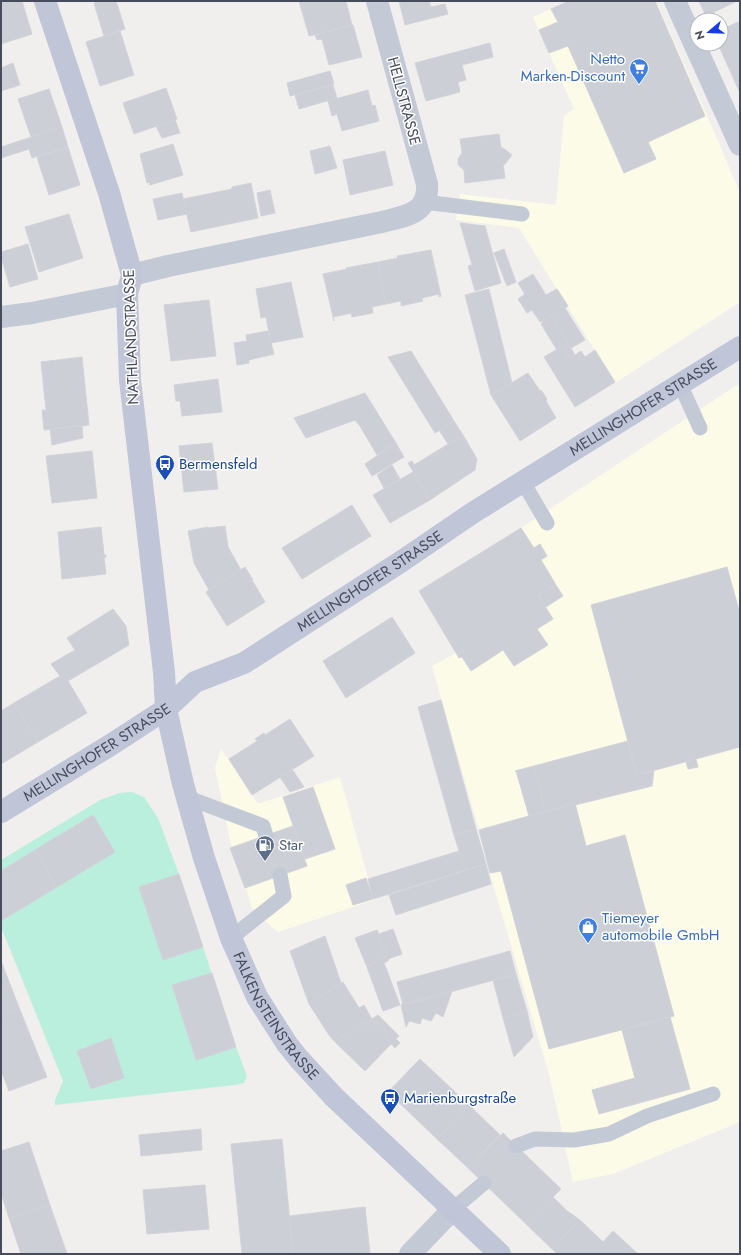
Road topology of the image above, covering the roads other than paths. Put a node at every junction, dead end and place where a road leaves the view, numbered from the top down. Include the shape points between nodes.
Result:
1 (45, 1) edge
2 (377, 1) edge
3 (675, 1) edge
4 (734, 116) edge
5 (740, 145) edge
6 (424, 202) junction
7 (522, 214) dead end
8 (130, 285) junction
9 (1, 317) edge
10 (740, 346) edge
11 (680, 384) junction
12 (700, 428) dead end
13 (522, 482) junction
14 (547, 523) dead end
15 (166, 709) junction
16 (186, 797) junction
17 (1, 812) edge
18 (266, 836) dead end
19 (280, 875) dead end
20 (231, 938) junction
21 (713, 1094) dead end
22 (516, 1146) dead end
23 (484, 1183) dead end
24 (452, 1210) junction
25 (410, 1254) edge
26 (500, 1254) edge

1 - 8 street, NATHLANDSTRASSE via 109,193
2 - 6 street, HELLSTRASSE via 427,184
3 - 4 street
4 - 5 street
6 - 7 lane
6 - 8 street via 412,214 168,266
8 - 9 street via 32,314
8 - 15 street, NATHLANDSTRASSE via 132,397 164,672
10 - 11 street, MELLINGHOFER STRASSE
11 - 12 lane
11 - 13 street, MELLINGHOFER STRASSE
13 - 14 lane
13 - 15 street, MELLINGHOFER STRASSE via 244,663 195,682
15 - 16 street, FALKENSTEINSTRASSE
15 - 17 street, MELLINGHOFER STRASSE
16 - 18 lane via 264,826
16 - 20 street, FALKENSTEINSTRASSE
19 - 20 lane via 284,896
20 - 24 street, FALKENSTEINSTRASSE via 257,997 299,1059 334,1097
21 - 22 lane via 647,1116 609,1134 574,1140 535,1139
23 - 24 lane
24 - 25 street
24 - 26 street, FALKENSTEINSTRASSE

